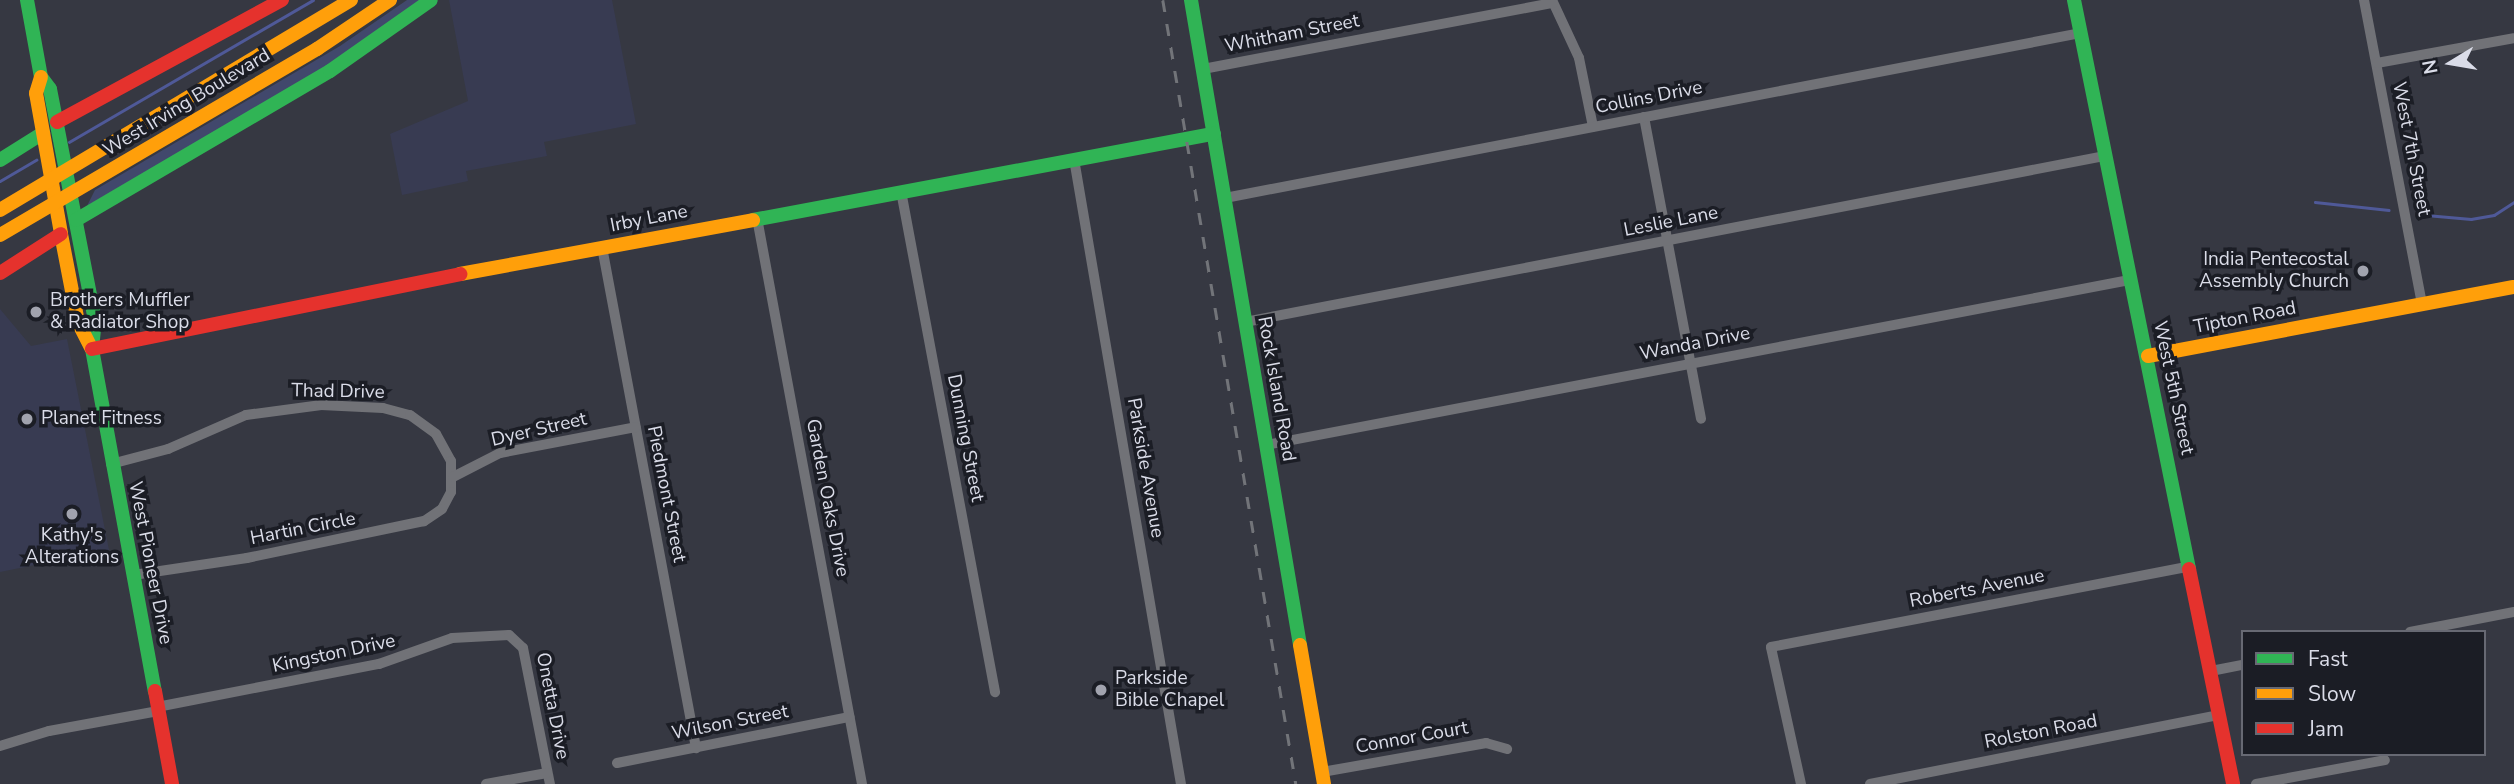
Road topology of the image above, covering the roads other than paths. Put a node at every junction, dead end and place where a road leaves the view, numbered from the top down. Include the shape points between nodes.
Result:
1 (27, 0) edge
2 (282, 0) edge
3 (351, 0) edge
4 (390, 0) edge
5 (431, 0) edge
6 (1191, 0) edge
7 (2074, 0) edge
8 (2364, 0) edge
9 (1553, 1) edge
10 (2081, 33) junction
11 (2514, 38) edge
12 (2377, 63) junction
13 (1203, 69) junction
14 (41, 77) junction
15 (1644, 117) junction
16 (58, 122) junction
17 (1593, 127) junction
18 (43, 133) junction
19 (1214, 134) junction
20 (2105, 156) junction
21 (1074, 159) junction
22 (0, 160) edge
23 (66, 170) junction
24 (52, 179) junction
25 (901, 191) junction
26 (71, 194) junction
27 (1224, 198) junction
28 (56, 202) junction
29 (0, 210) edge
30 (757, 218) junction
31 (76, 220) junction
32 (61, 234) junction
33 (0, 235) edge
34 (1667, 240) junction
35 (603, 247) junction
36 (0, 274) edge
37 (2129, 280) junction
38 (2514, 287) edge
39 (2422, 304) junction
40 (1245, 321) junction
41 (92, 349) junction
42 (2148, 356) junction
43 (1690, 363) junction
44 (1701, 419) dead end
45 (636, 427) junction
46 (1266, 445) junction
47 (111, 464) junction
48 (453, 477) junction
49 (2190, 566) junction
50 (133, 575) junction
51 (2514, 612) edge
52 (2420, 630) edge
53 (516, 637) joint
54 (2241, 665) edge
55 (2211, 671) junction
56 (995, 692) dead end
57 (158, 709) junction
58 (2219, 715) junction
59 (850, 717) junction
60 (0, 746) edge
61 (696, 748) junction
62 (1507, 749) dead end
63 (2385, 760) dead end
64 (617, 763) dead end
65 (547, 773) junction
66 (1323, 778) edge
67 (172, 784) edge
68 (486, 784) edge
69 (550, 784) edge
70 (862, 784) edge
71 (1181, 784) edge
72 (1801, 784) edge
73 (1870, 784) edge
74 (2233, 784) edge
75 (2256, 784) edge

1 - 14 street
2 - 16 street, West Irving Boulevard
3 - 23 street, West Irving Boulevard
4 - 26 street, West Irving Boulevard via 317,49
5 - 31 street via 339,66
6 - 13 street, Rock Island Road
7 - 10 street, West 5th Street
8 - 12 street, West 7th Street
9 - 13 street, Whitham Street
9 - 17 street via 1581,64
10 - 15 street, Collins Drive
10 - 20 street, West 5th Street
11 - 12 street
12 - 39 street, West 7th Street
13 - 19 street, Rock Island Road
14 - 16 street via 50,89
14 - 18 street via 36,93
15 - 17 street, Collins Drive
15 - 34 street
16 - 23 street
17 - 27 street, Collins Drive
18 - 22 street
18 - 24 street
19 - 21 street, Irby Lane
19 - 27 street, Rock Island Road
20 - 34 street, Leslie Lane
20 - 37 street, West 5th Street
21 - 25 street, Irby Lane
21 - 71 street, Parkside Avenue
23 - 24 street, West Irving Boulevard
23 - 26 street, West Pioneer Drive
24 - 28 street, West Pioneer Drive
24 - 29 street, West Irving Boulevard
25 - 30 street, Irby Lane
25 - 56 street, Dunning Street
26 - 28 street, West Irving Boulevard
26 - 31 street, West Pioneer Drive
27 - 40 street, Rock Island Road
28 - 32 street, West Pioneer Drive
28 - 33 street, West Irving Boulevard
30 - 35 street, Irby Lane
30 - 59 street, Garden Oaks Drive
31 - 41 street, West Pioneer Drive via 95,320
32 - 36 street
32 - 41 street, West Pioneer Drive via 78,322
34 - 40 street, Leslie Lane
34 - 43 street
35 - 41 street, Irby Lane
35 - 45 street, Piedmont Street
37 - 42 street, West 5th Street
37 - 43 street, Wanda Drive
38 - 39 street, Tipton Road
39 - 42 street, Tipton Road
40 - 46 street, Rock Island Road
41 - 47 street, West Pioneer Drive
42 - 49 street, West 5th Street
43 - 44 street
43 - 46 street, Wanda Drive
45 - 48 street, Dyer Street via 500,453
45 - 61 street, Piedmont Street
46 - 66 street, Rock Island Road
47 - 48 street, Thad Drive via 168,449 246,415 350,405 419,419 447,451
47 - 50 street, West Pioneer Drive
48 - 50 street, Hartin Circle via 443,509 424,521 247,558
49 - 55 street, West 5th Street
49 - 72 street, Roberts Avenue via 1772,647
50 - 57 street, West Pioneer Drive
51 - 52 street
53 - 57 street, Kingston Drive via 452,638 379,664
53 - 65 street, Onetta Drive via 523,648
54 - 55 street
55 - 58 street, West 5th Street
57 - 60 street, Kingston Drive
57 - 67 street, West Pioneer Drive
58 - 73 street, Rolston Road
58 - 74 street, West 5th Street
59 - 61 street, Wilson Street
59 - 70 street, Garden Oaks Drive
61 - 64 street, Wilson Street
62 - 66 street, Connor Court via 1486,743
63 - 75 street
65 - 68 street
65 - 69 street, Onetta Drive

